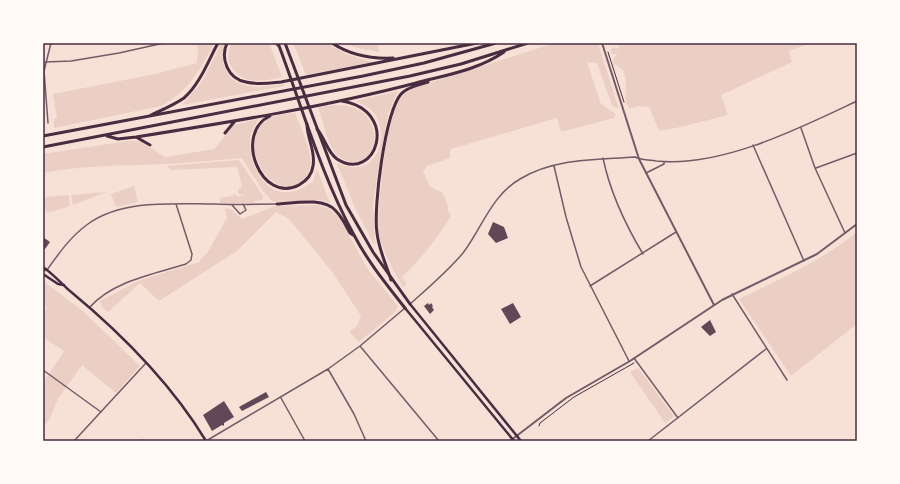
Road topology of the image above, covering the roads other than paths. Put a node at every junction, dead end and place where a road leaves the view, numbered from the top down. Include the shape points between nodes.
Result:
1 (51, 43) edge
2 (164, 43) edge
3 (218, 43) edge
4 (227, 43) edge
5 (285, 43) edge
6 (332, 43) edge
7 (477, 43) edge
8 (486, 43) edge
9 (496, 43) edge
10 (528, 43) edge
11 (277, 44) edge
12 (491, 45) junction
13 (602, 45) edge
14 (508, 49) junction
15 (401, 58) junction
16 (45, 62) junction
17 (438, 77) junction
18 (340, 101) junction
19 (857, 101) edge
20 (276, 113) junction
21 (147, 117) junction
22 (235, 121) junction
23 (48, 123) dead end
24 (307, 124) junction
25 (801, 128) junction
26 (317, 130) junction
27 (225, 133) dead end
28 (106, 135) junction
29 (43, 136) edge
30 (136, 137) junction
31 (150, 145) dead end
32 (753, 145) junction
33 (43, 147) edge
34 (857, 153) edge
35 (603, 158) junction
36 (639, 159) junction
37 (664, 162) junction
38 (554, 166) junction
39 (815, 168) junction
40 (646, 174) junction
41 (176, 204) junction
42 (243, 204) junction
43 (277, 204) joint
44 (232, 205) junction
45 (857, 224) edge
46 (676, 232) junction
47 (845, 234) junction
48 (355, 236) junction
49 (643, 254) junction
50 (804, 261) junction
51 (43, 267) edge
52 (47, 270) junction
53 (43, 272) edge
54 (391, 280) junction
55 (64, 286) junction
56 (590, 286) junction
57 (732, 294) junction
58 (410, 304) junction
59 (714, 305) junction
60 (90, 307) junction
61 (405, 308) junction
62 (360, 346) junction
63 (766, 349) junction
64 (634, 358) junction
65 (630, 361) junction
66 (147, 363) junction
67 (328, 369) junction
68 (43, 370) edge
69 (787, 380) dead end
70 (281, 398) junction
71 (101, 412) junction
72 (678, 418) junction
73 (517, 435) junction
74 (512, 440) edge
75 (74, 441) edge
76 (206, 441) edge
77 (305, 441) edge
78 (366, 441) edge
79 (439, 441) edge
80 (522, 441) edge
81 (648, 441) edge

1 - 16 street
2 - 16 street via 119,54
3 - 21 highway via 190,92 172,105
4 - 15 highway via 224,57 228,70 241,81 254,83 281,82
5 - 26 highway
6 - 15 highway via 368,58
7 - 15 highway
8 - 12 highway
9 - 12 highway
10 - 14 highway
11 - 24 highway
12 - 21 highway via 416,65
13 - 36 street
14 - 17 highway via 490,62
14 - 28 highway via 410,76
16 - 23 street via 44,85
17 - 18 highway
17 - 54 highway via 408,88 392,109 376,208 379,245
18 - 20 highway
18 - 26 highway via 360,106 371,116 378,137 373,153 361,163 342,162 332,155
19 - 25 street
20 - 22 highway
20 - 24 highway via 258,125 252,148 258,169 276,187 294,188 311,174 313,152
21 - 29 highway
22 - 27 highway
22 - 30 highway
24 - 48 highway via 331,187
25 - 32 street
25 - 39 street
26 - 54 highway via 352,217
28 - 30 highway via 118,139
28 - 33 highway
30 - 31 highway
32 - 37 street via 692,161
32 - 50 street
34 - 39 street
35 - 36 street
35 - 38 street
35 - 49 street via 624,219
36 - 37 street
36 - 40 street
37 - 40 street
38 - 56 street via 571,235
38 - 58 street via 525,176 504,191 495,201 464,252
39 - 47 street
40 - 46 street
41 - 44 street
41 - 52 street via 130,207 96,219 73,237
41 - 60 street via 192,258 186,264 121,286 98,299
42 - 43 street
42 - 44 street
42 - 44 street via 246,210 240,214
43 - 48 highway via 317,203 331,206 350,233
45 - 47 street
46 - 49 street
46 - 59 street
47 - 50 street
48 - 61 highway via 374,267
49 - 56 street
50 - 57 street
51 - 52 main road
52 - 53 street
52 - 55 main road
53 - 55 main road
54 - 58 highway
55 - 60 main road
56 - 65 street
57 - 59 street
57 - 63 street
58 - 73 main road
59 - 64 street
60 - 66 main road
61 - 62 street
61 - 74 main road
62 - 67 street
62 - 79 street
63 - 69 street
63 - 72 street
64 - 65 street
64 - 72 street
65 - 73 street via 566,398
66 - 71 street
66 - 76 main road
67 - 70 street
67 - 78 street
68 - 71 street
70 - 76 street
70 - 77 street
71 - 75 street
72 - 81 street
73 - 74 street
73 - 80 main road

